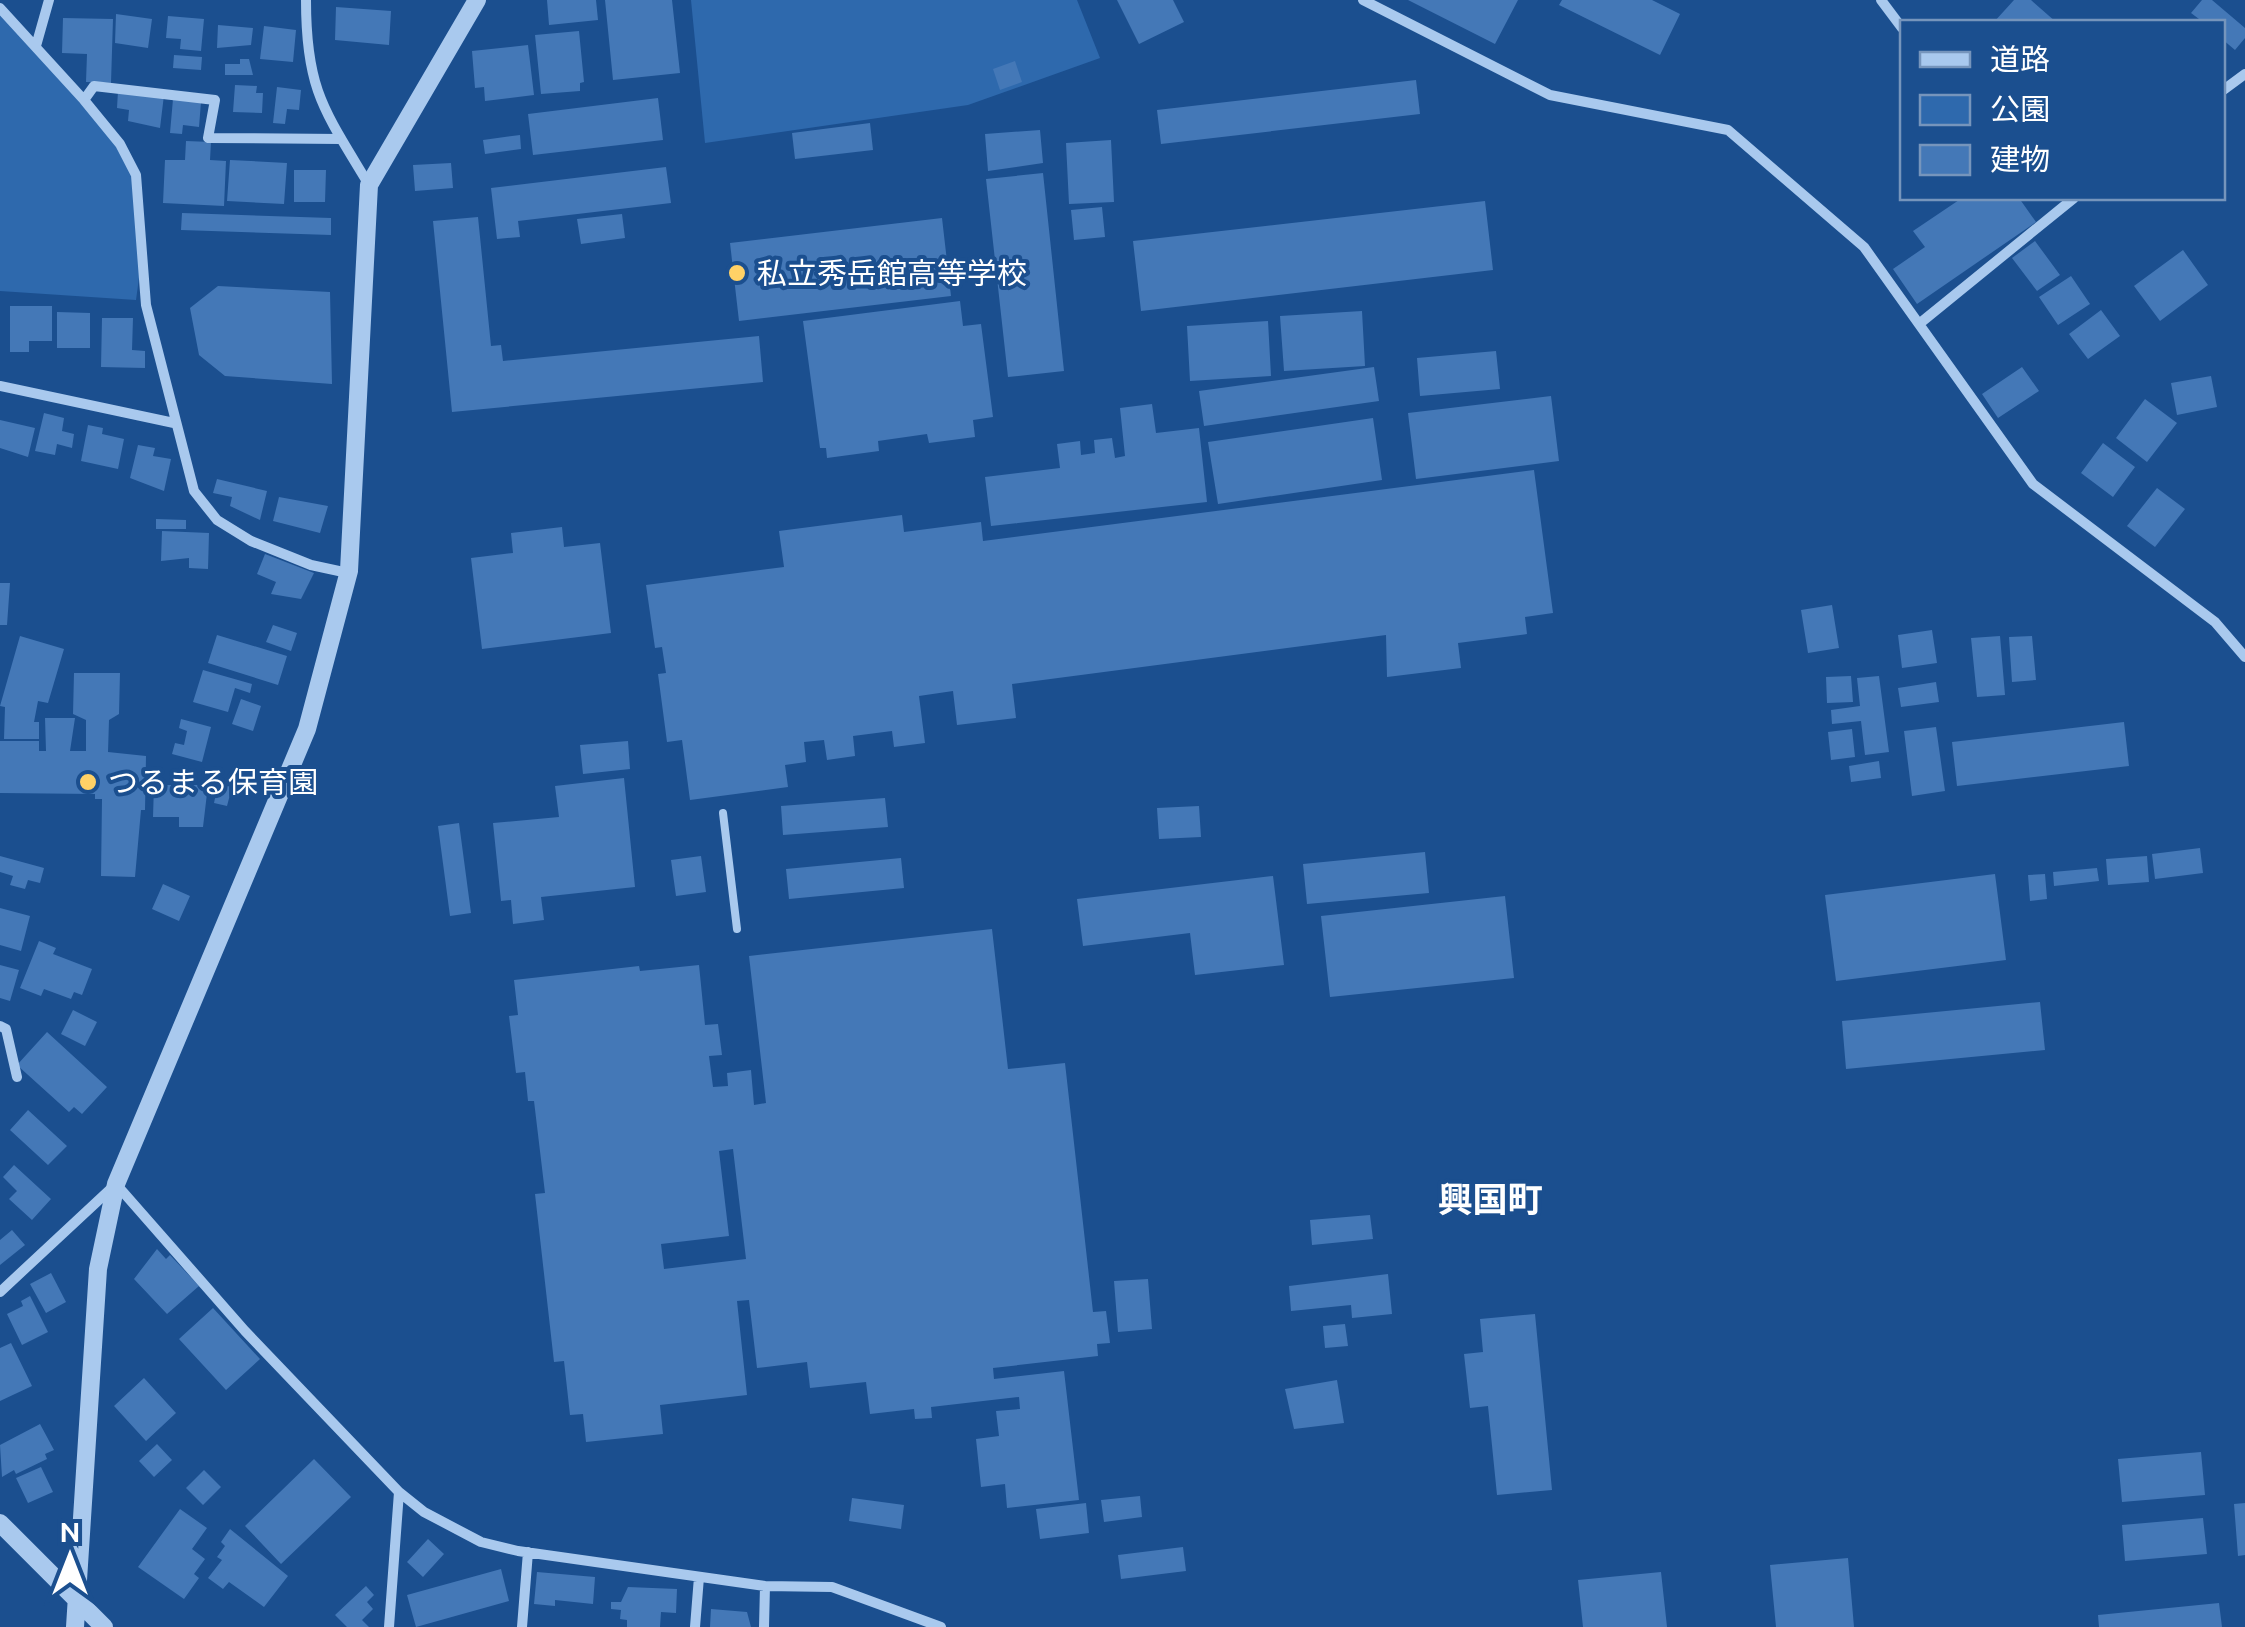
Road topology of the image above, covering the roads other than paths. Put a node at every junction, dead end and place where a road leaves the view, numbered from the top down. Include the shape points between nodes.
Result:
1 (49, 0) edge
2 (306, 0) edge
3 (477, 0) edge
4 (1363, 0) edge
5 (1881, 0) edge
6 (0, 8) edge
7 (1900, 25) edge
8 (36, 46) junction
9 (84, 100) junction
10 (341, 139) junction
11 (369, 186) junction
12 (2072, 200) edge
13 (1919, 324) junction
14 (0, 386) edge
15 (174, 423) junction
16 (348, 574) junction
17 (2245, 657) edge
18 (723, 813) dead end
19 (738, 929) dead end
20 (0, 1026) edge
21 (18, 1077) dead end
22 (116, 1184) junction
23 (0, 1292) edge
24 (399, 1492) junction
25 (0, 1523) edge
26 (528, 1552) junction
27 (699, 1576) junction
28 (765, 1586) junction
29 (76, 1600) junction
30 (75, 1627) edge
31 (104, 1627) edge
32 (389, 1627) edge
33 (522, 1627) edge
34 (695, 1627) edge
35 (764, 1627) edge
36 (940, 1627) edge

1 - 8 street
2 - 10 street via 306,51 318,101
3 - 11 street
4 - 13 street via 1550,95 1728,130 1864,247
5 - 7 street
6 - 8 street
8 - 9 street
9 - 10 street via 94,86 215,100 208,138
9 - 15 street via 136,175 146,305
10 - 11 street
11 - 16 street
12 - 13 street
13 - 17 street via 2032,484 2216,622
14 - 15 street
15 - 16 street via 194,491 217,520 251,541
16 - 22 street via 308,729
18 - 19 lane
20 - 21 street
22 - 23 street
22 - 24 street
22 - 29 street via 98,1269
24 - 26 street via 481,1542
24 - 32 street
25 - 29 street
26 - 27 street
26 - 33 street
27 - 28 street
27 - 34 street
28 - 35 street
28 - 36 street via 832,1587
29 - 30 street
29 - 31 street

